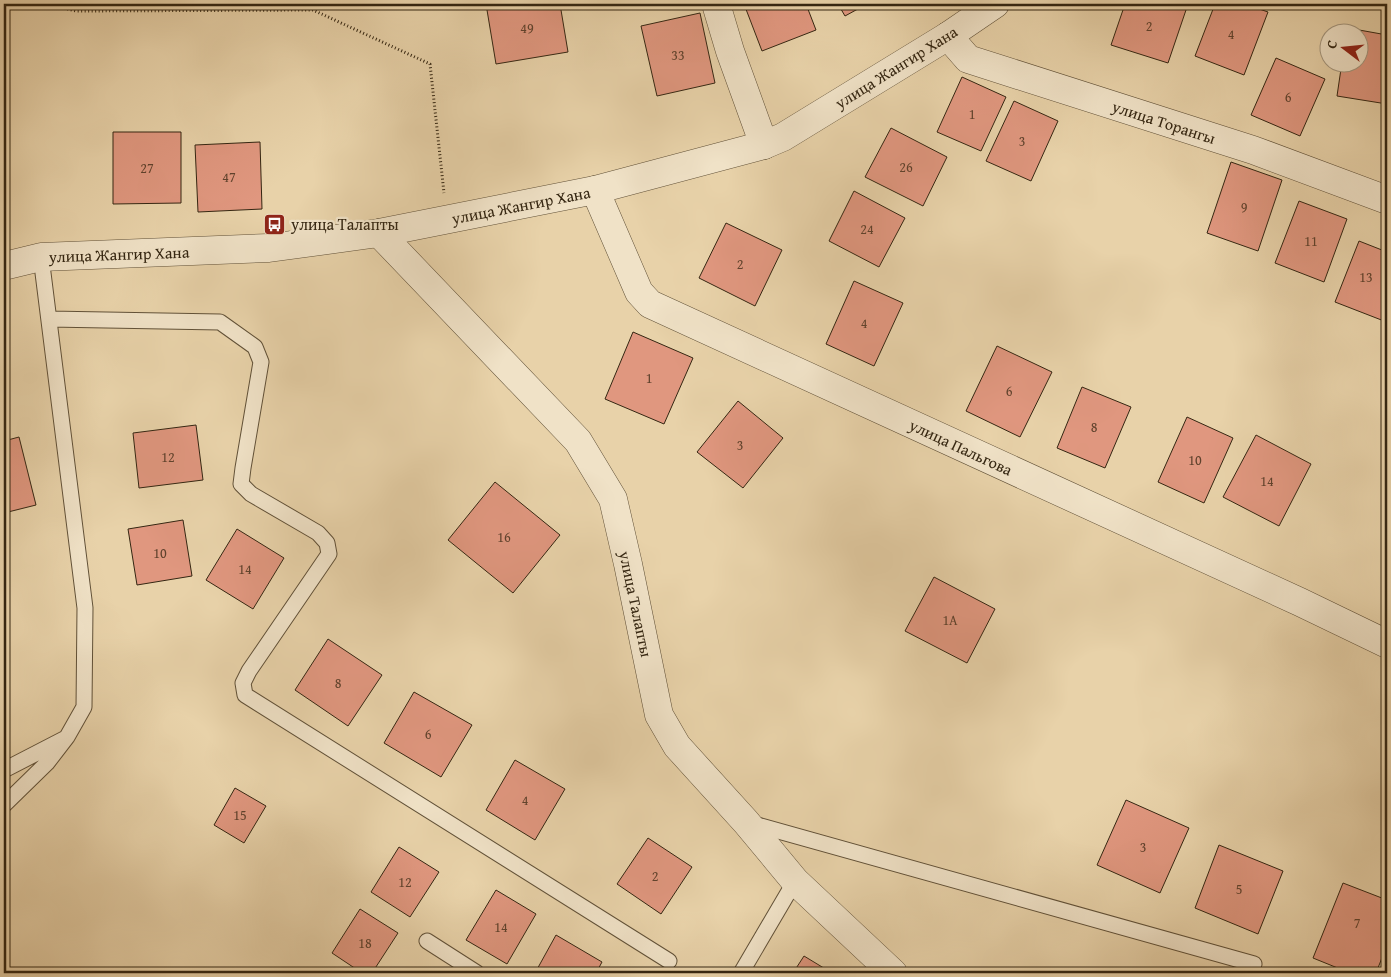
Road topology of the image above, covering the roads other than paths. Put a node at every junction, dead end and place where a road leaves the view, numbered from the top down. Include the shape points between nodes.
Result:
1 (716, 4) edge
2 (994, 4) edge
3 (948, 36) junction
4 (764, 146) junction
5 (595, 190) junction
6 (1387, 200) edge
7 (379, 233) junction
8 (41, 258) junction
9 (4, 266) edge
10 (48, 319) junction
11 (1387, 644) edge
12 (67, 737) junction
13 (4, 770) edge
14 (4, 805) edge
15 (746, 822) junction
16 (795, 881) junction
17 (427, 941) dead end
18 (669, 961) dead end
19 (1254, 964) dead end
20 (477, 973) edge
21 (740, 973) edge
22 (893, 973) edge

1 - 4 street
2 - 3 street, улица Жангир Хана
3 - 4 street, улица Жангир Хана
3 - 6 street, улица Торангы via 968,59 1253,150
4 - 5 street, улица Жангир Хана
5 - 7 street, улица Жангир Хана
5 - 11 street, улица Пальгова via 639,292 650,304
7 - 8 street, улица Жангир Хана via 270,248
7 - 15 street, улица Талапты via 578,441 613,499 659,715 678,746
8 - 9 street, улица Жангир Хана
8 - 10 lane
10 - 12 lane via 85,608 84,707
10 - 18 lane via 220,322 255,347 261,362 241,484 251,494 318,533 327,543 328,554 249,672 244,683 245,695
12 - 13 lane
12 - 14 lane via 47,763
15 - 16 street, улица Талапты
15 - 19 lane
16 - 21 lane
16 - 22 street, улица Талапты
17 - 20 lane

